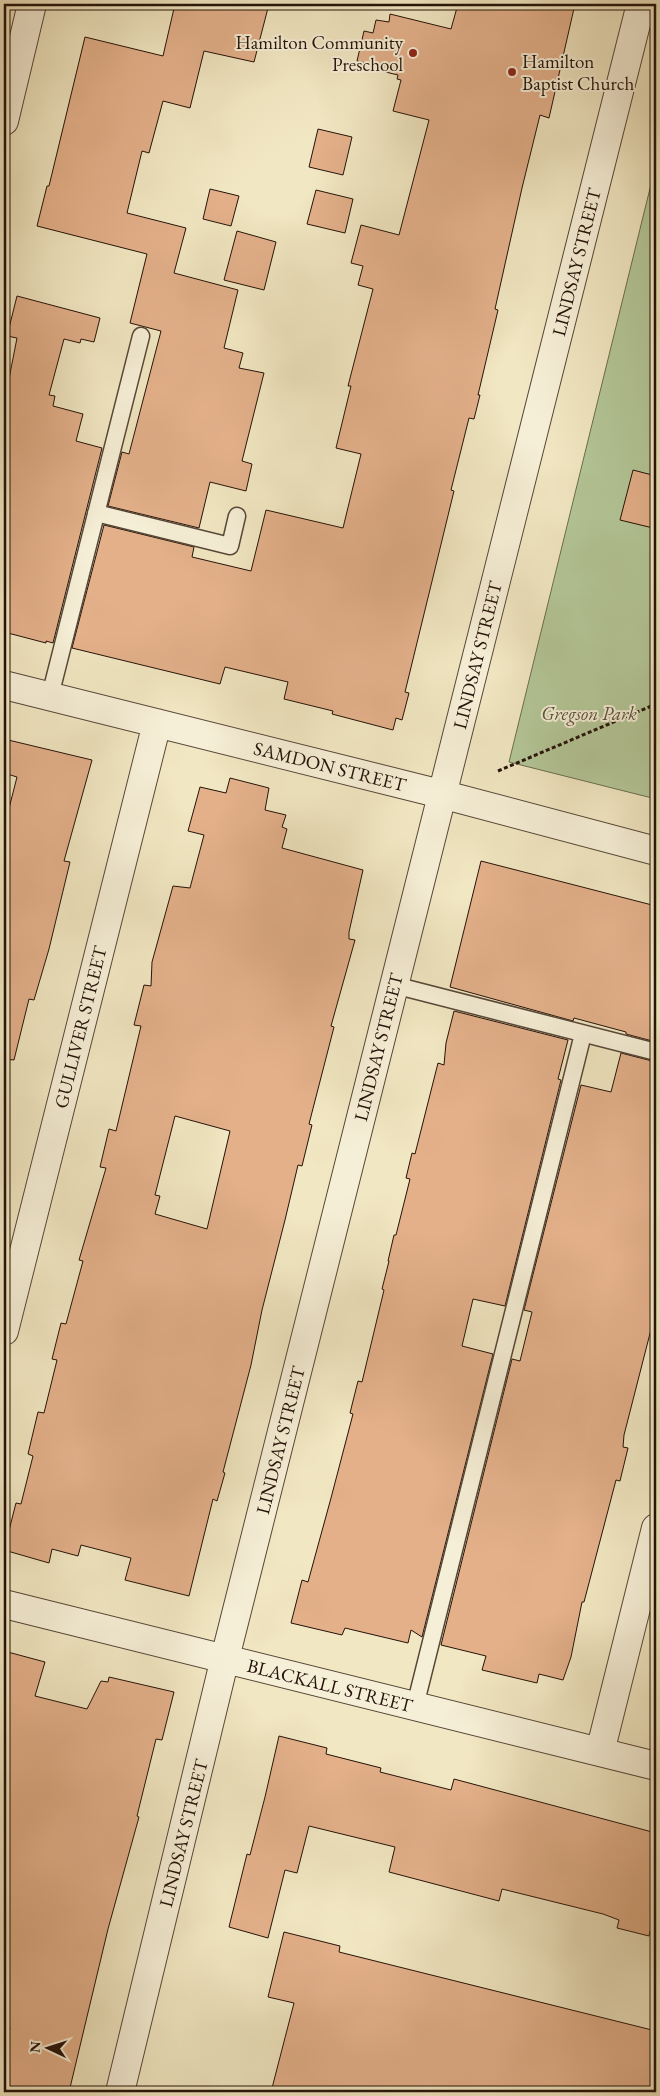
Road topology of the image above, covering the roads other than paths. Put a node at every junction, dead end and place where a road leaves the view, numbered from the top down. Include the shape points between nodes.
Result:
1 (32, 4) edge
2 (641, 4) edge
3 (4, 121) edge
4 (141, 336) dead end
5 (96, 513) junction
6 (237, 516) dead end
7 (4, 685) edge
8 (50, 696) junction
9 (157, 723) junction
10 (441, 794) junction
11 (656, 851) edge
12 (394, 986) junction
13 (583, 1034) junction
14 (656, 1052) edge
15 (4, 1331) edge
16 (656, 1528) edge
17 (4, 1604) edge
18 (225, 1658) junction
19 (415, 1706) junction
20 (600, 1752) junction
21 (656, 1766) edge
22 (120, 2092) edge

1 - 3 street
2 - 10 street, LINDSAY STREET
4 - 5 lane
5 - 6 lane via 230,546
5 - 8 lane
7 - 8 street, SAMDON STREET
8 - 9 street, SAMDON STREET
9 - 10 street, SAMDON STREET
9 - 15 street, GULLIVER STREET
10 - 11 street, SAMDON STREET
10 - 12 street, LINDSAY STREET
12 - 13 lane
12 - 18 street, LINDSAY STREET
13 - 14 lane
13 - 19 lane
16 - 20 street
17 - 18 street, BLACKALL STREET
18 - 19 street, BLACKALL STREET
18 - 22 street, LINDSAY STREET
19 - 20 street, BLACKALL STREET
20 - 21 street, BLACKALL STREET

